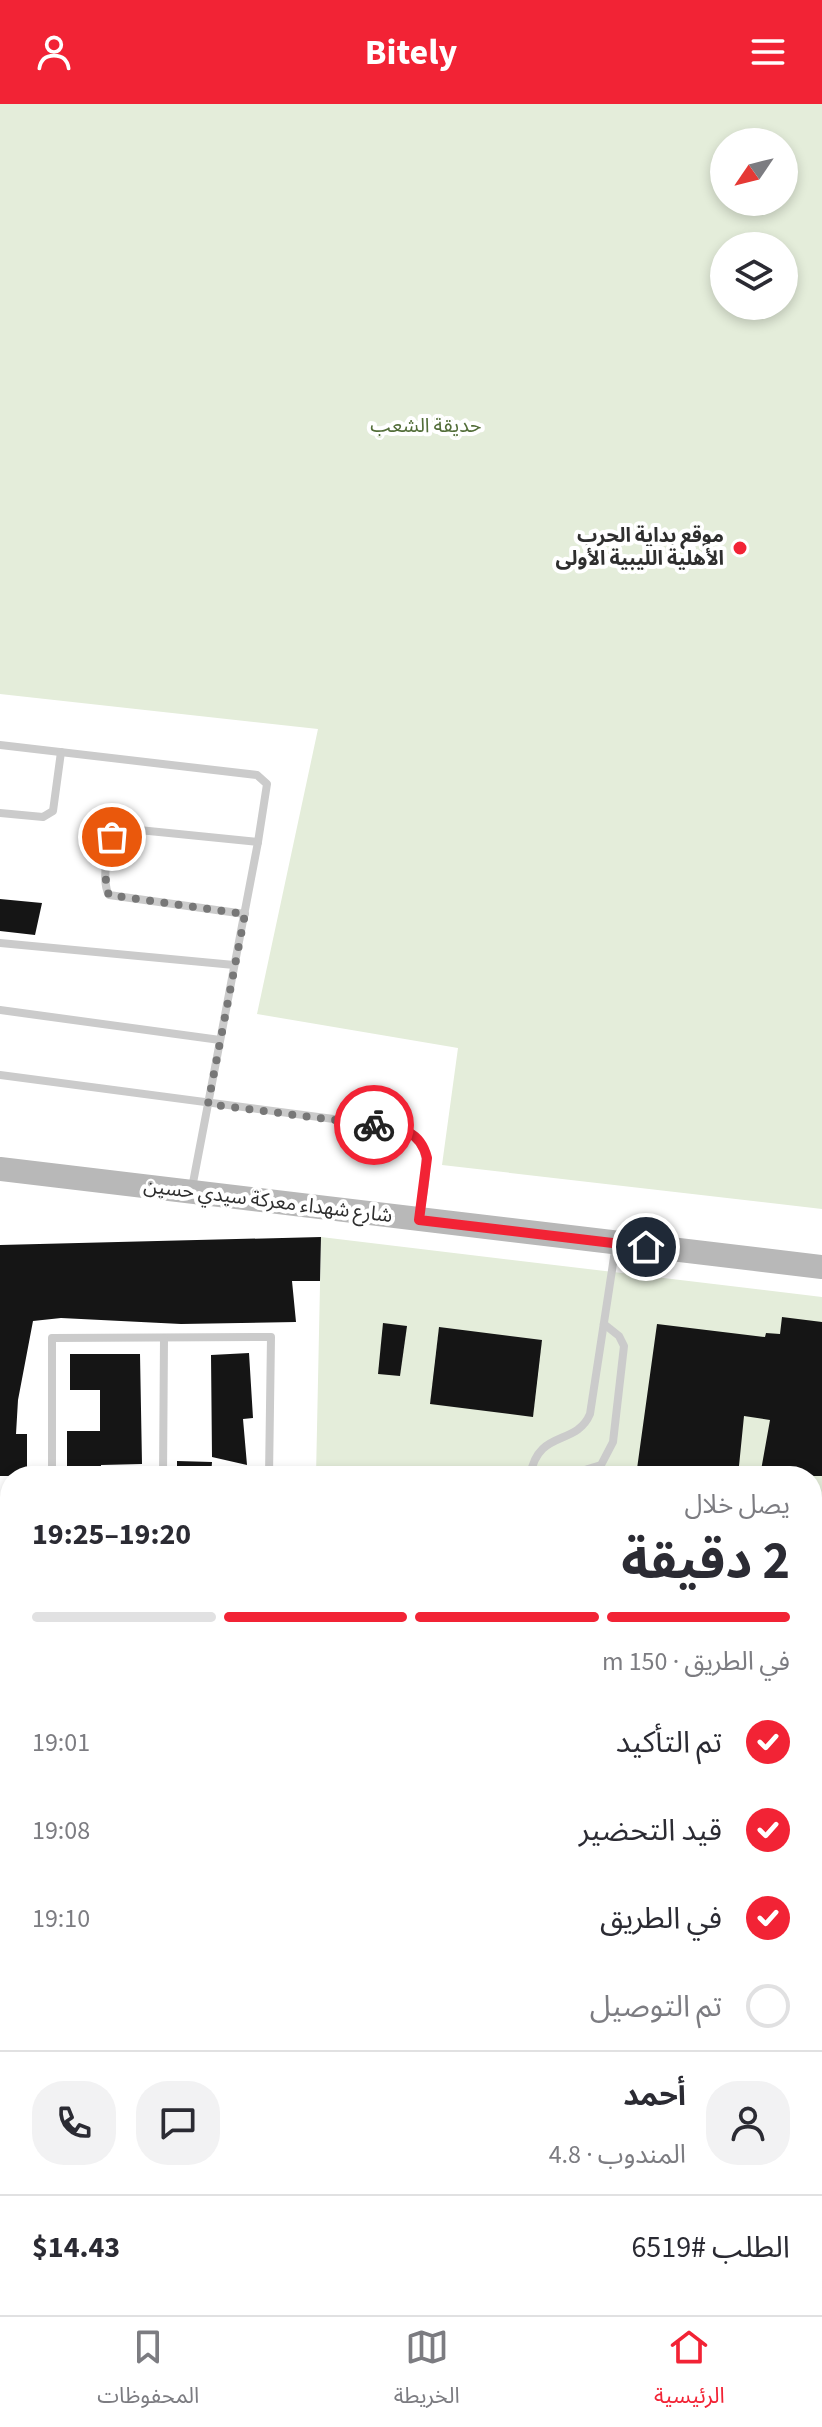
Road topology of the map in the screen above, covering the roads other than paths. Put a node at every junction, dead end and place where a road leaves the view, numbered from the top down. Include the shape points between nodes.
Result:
1 (0, 745) edge
2 (61, 752) junction
3 (0, 813) edge
4 (258, 842) junction
5 (245, 914) junction
6 (0, 943) edge
7 (234, 965) junction
8 (0, 1010) edge
9 (220, 1040) junction
10 (0, 1075) edge
11 (208, 1104) junction
12 (0, 1169) edge
13 (191, 1192) junction
14 (419, 1220) junction
15 (617, 1243) junction
16 (822, 1267) edge
17 (604, 1324) junction
18 (164, 1338) junction
19 (52, 1466) edge
20 (163, 1466) edge
21 (269, 1466) edge
22 (532, 1466) edge
23 (598, 1466) edge

1 - 2 lane
2 - 3 lane via 57,803 50,814
2 - 4 lane via 257,775 267,790
4 - 5 lane
4 - 5 lane via 119,828 112,837 105,886 109,895
5 - 7 lane
6 - 7 lane
7 - 9 lane
8 - 9 lane
9 - 11 lane
10 - 11 lane
11 - 13 lane
11 - 14 lane via 412,1132 427,1158
12 - 13 main road, شارع شهداء معركة سيدي حسين
13 - 14 main road, شارع شهداء معركة سيدي حسين
14 - 15 main road, شارع شهداء معركة سيدي حسين
15 - 16 main road, شارع شهداء معركة سيدي حسين
15 - 17 lane
17 - 22 lane via 587,1422 543,1446
17 - 23 lane via 624,1346 613,1442
18 - 19 lane via 52,1338
18 - 20 lane
18 - 21 lane via 271,1337

